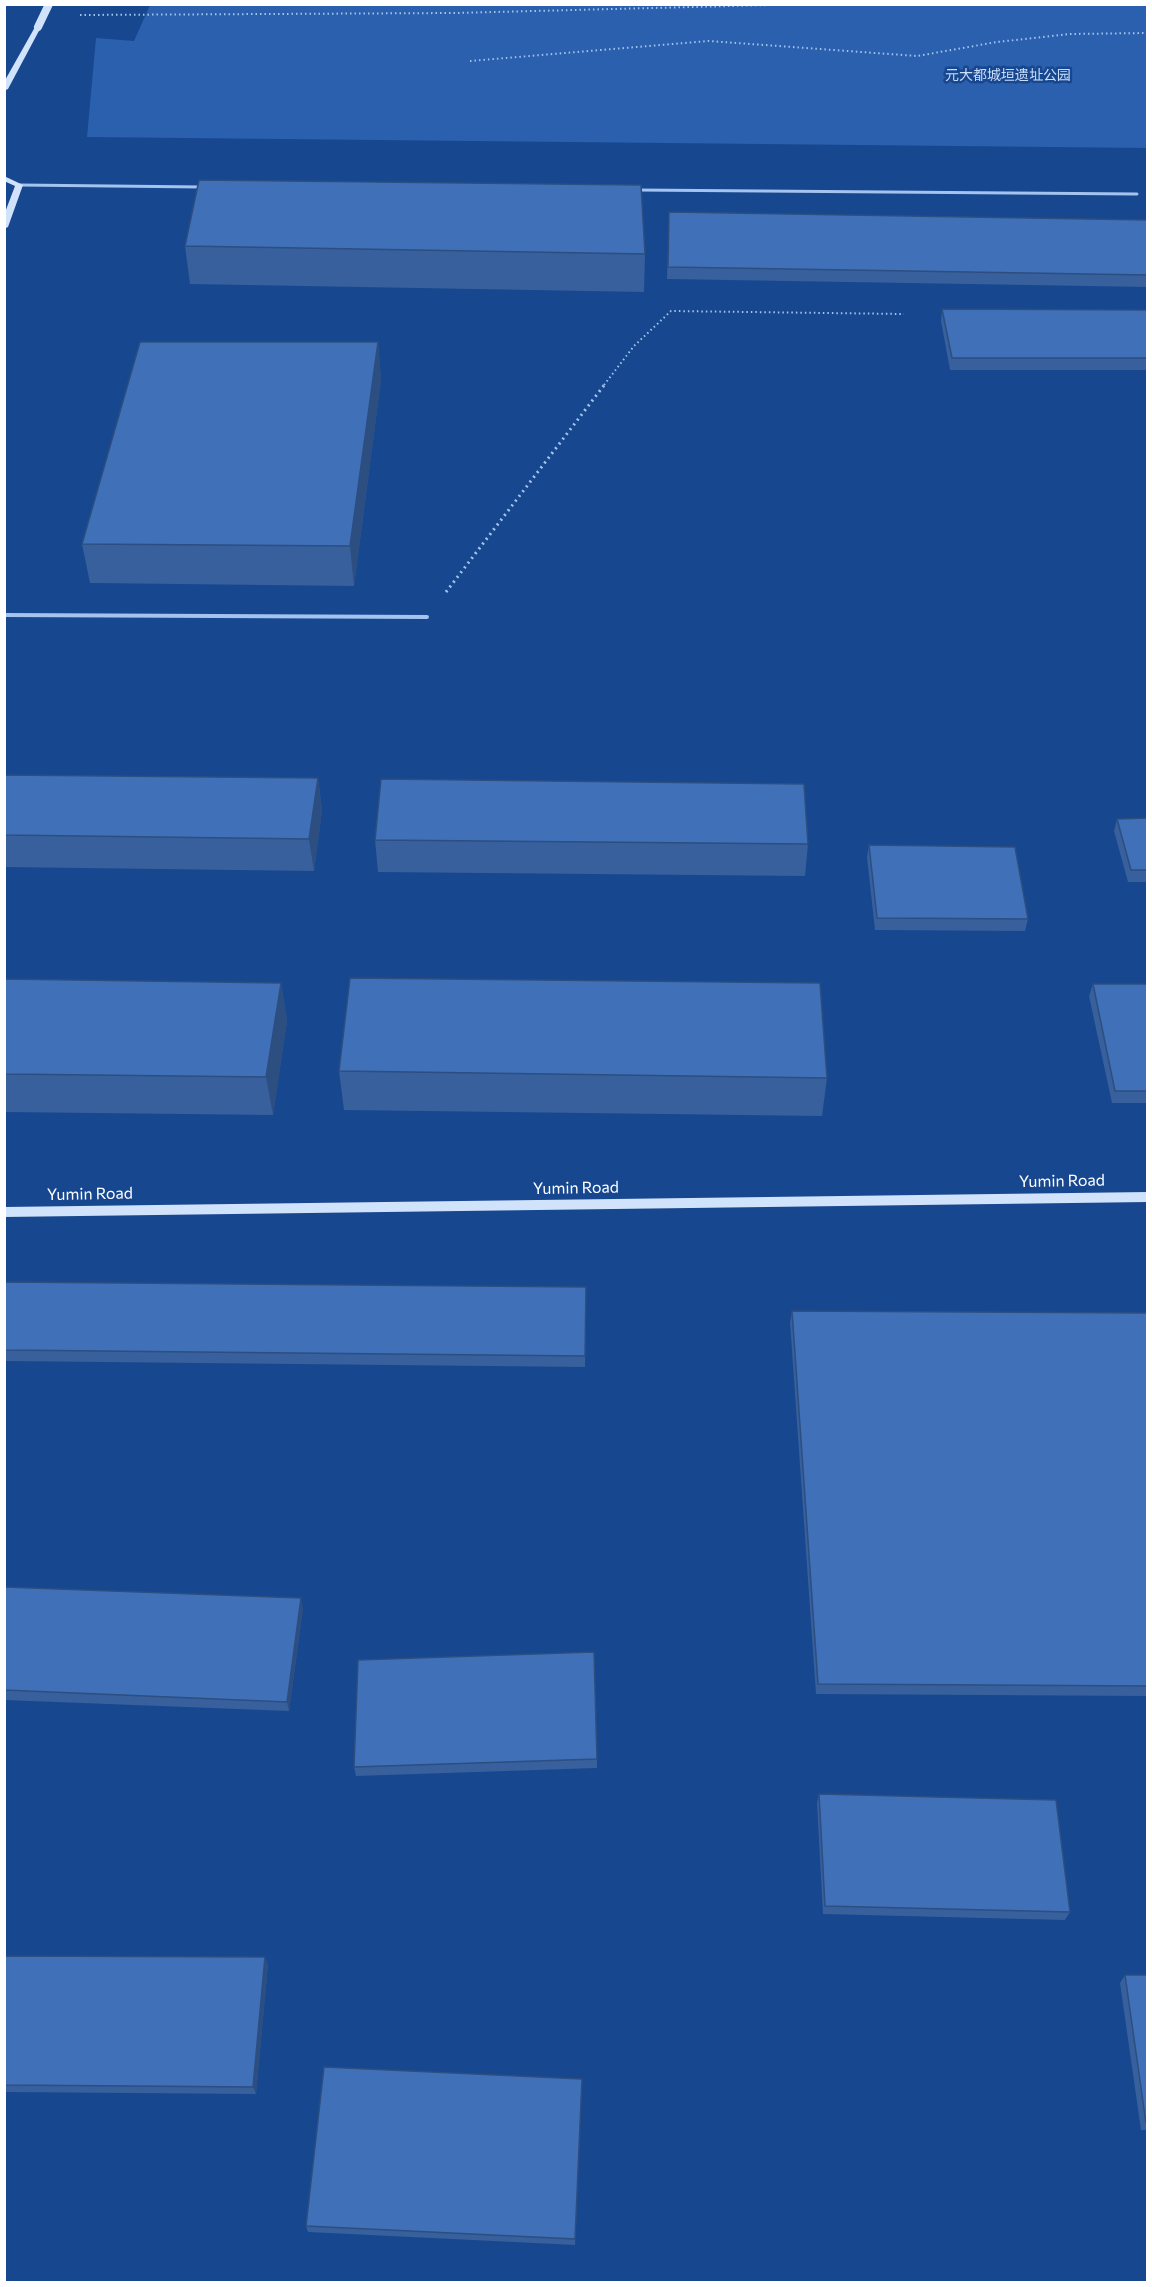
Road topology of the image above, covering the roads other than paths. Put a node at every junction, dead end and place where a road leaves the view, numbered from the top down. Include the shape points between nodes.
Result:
1 (49, 4) edge
2 (4, 89) edge
3 (4, 178) edge
4 (19, 186) junction
5 (209, 187) edge
6 (626, 190) edge
7 (1137, 194) dead end
8 (4, 227) edge
9 (4, 615) edge
10 (427, 617) road end
11 (1148, 1197) edge
12 (4, 1212) edge

1 - 2 street, bridge
3 - 4 street
4 - 5 lane
4 - 8 street
6 - 7 lane
9 - 10 lane
11 - 12 street, Yumin Road

